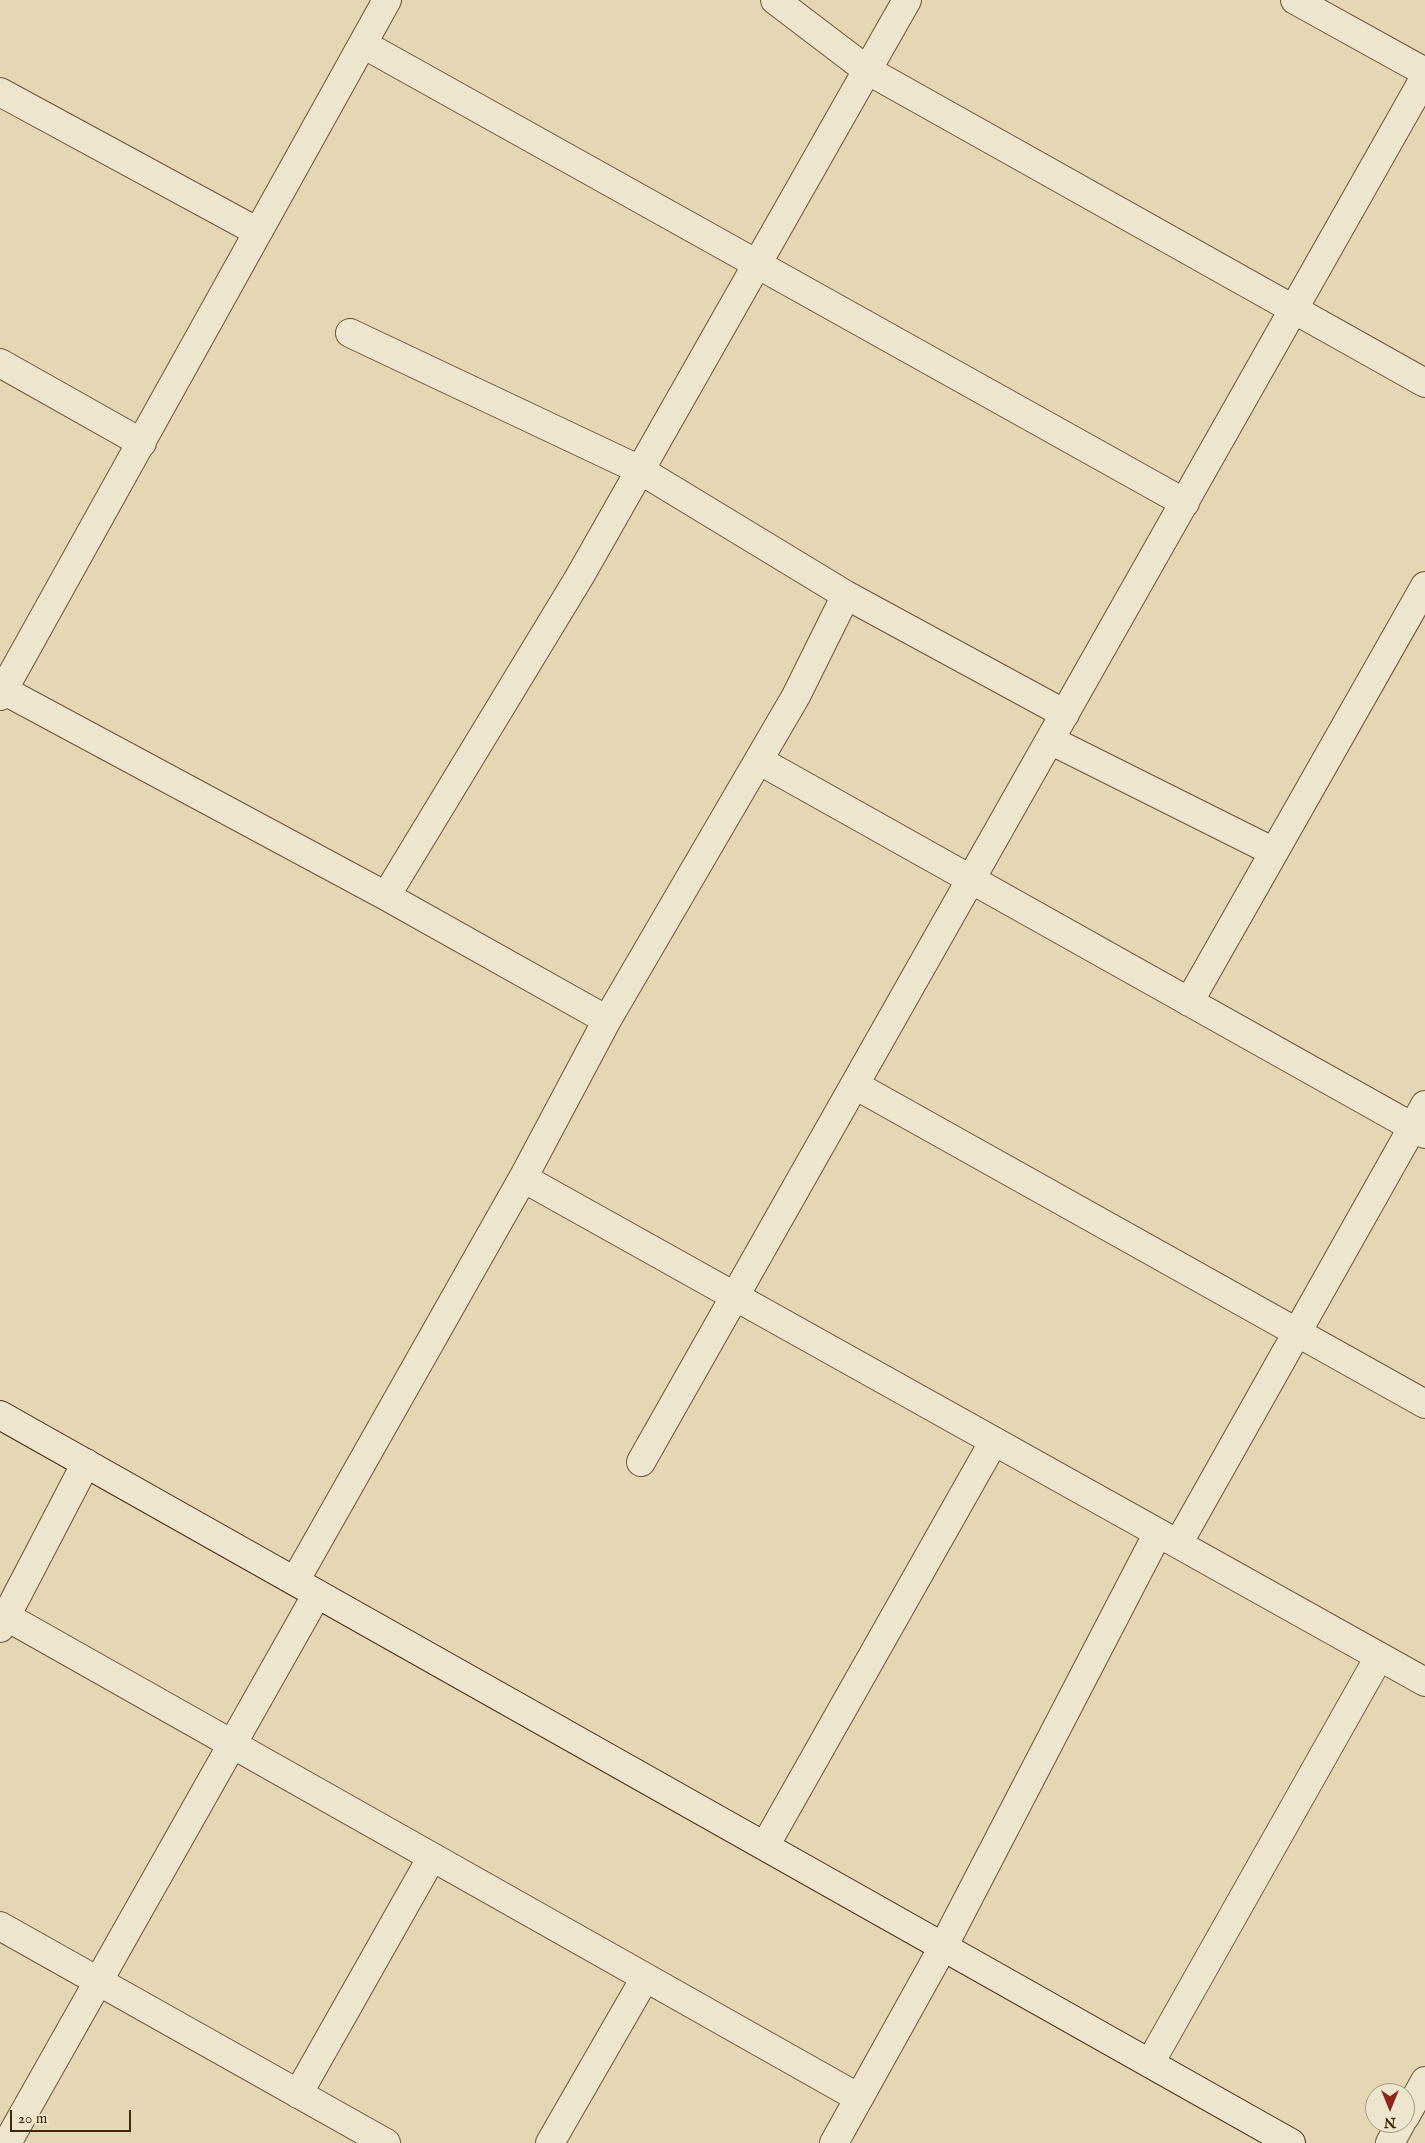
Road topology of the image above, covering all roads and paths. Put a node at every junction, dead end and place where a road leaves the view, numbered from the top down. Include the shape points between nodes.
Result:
1 (387, 0) edge
2 (775, 0) edge
3 (907, 0) edge
4 (1295, 0) edge
5 (363, 44) junction
6 (867, 70) junction
7 (1425, 72) edge
8 (1425, 77) edge
9 (0, 92) edge
10 (258, 232) junction
11 (757, 264) junction
12 (1294, 309) junction
13 (350, 333) dead end
14 (0, 363) edge
15 (1425, 383) edge
16 (142, 443) junction
17 (640, 470) junction
18 (1184, 503) junction
19 (1425, 586) edge
20 (846, 595) junction
21 (2, 693) edge
22 (1065, 714) junction
23 (1050, 740) junction
24 (760, 761) junction
25 (1274, 852) junction
26 (971, 880) junction
27 (386, 896) junction
28 (1189, 1002) junction
29 (607, 1020) junction
30 (855, 1085) junction
31 (1421, 1122) edge
32 (523, 1178) junction
33 (735, 1297) junction
34 (1297, 1332) junction
35 (1425, 1404) edge
36 (0, 1415) edge
37 (994, 1441) junction
38 (641, 1462) dead end
39 (86, 1463) junction
40 (1168, 1539) junction
41 (306, 1588) junction
42 (2, 1619) edge
43 (1379, 1657) junction
44 (1425, 1682) edge
45 (232, 1744) junction
46 (765, 1846) junction
47 (432, 1857) junction
48 (0, 1926) edge
49 (943, 1947) junction
50 (645, 1978) junction
51 (98, 1982) junction
52 (1150, 2063) junction
53 (1425, 2081) edge
54 (298, 2094) junction
55 (859, 2098) junction
56 (1415, 2099) edge
57 (8, 2143) edge
58 (386, 2143) edge
59 (550, 2143) edge
60 (834, 2143) edge
61 (1291, 2143) edge

1 - 5 street
2 - 6 street
3 - 6 street
4 - 7 street
5 - 10 street
5 - 11 street
6 - 11 street
6 - 12 street
8 - 12 street
9 - 10 street
10 - 16 street
11 - 17 street
11 - 18 street
12 - 15 street
12 - 18 street
13 - 17 street
14 - 16 street
16 - 21 street
17 - 20 street
17 - 27 street via 580,576
18 - 22 street
19 - 25 street
20 - 22 street
20 - 24 street
21 - 27 street
22 - 23 street
23 - 25 street
23 - 26 street
24 - 26 street
24 - 29 street
25 - 28 street
26 - 28 street
26 - 30 street
27 - 29 street
28 - 31 street
29 - 32 street
30 - 33 street
30 - 34 street
31 - 34 street
32 - 33 street
32 - 41 street
33 - 37 street
33 - 38 street
34 - 35 street
34 - 40 street
36 - 39 street
37 - 40 street
37 - 46 street
39 - 41 street
39 - 42 street
40 - 43 street
40 - 49 street
41 - 45 street
41 - 46 street
42 - 45 street
43 - 44 street
43 - 52 street
45 - 47 street
45 - 51 street
46 - 49 street
47 - 50 street
47 - 54 street
48 - 51 street
49 - 52 street
49 - 55 street
50 - 55 street
50 - 59 street
51 - 54 street
51 - 57 street
52 - 61 street
53 - 56 street
54 - 58 street
55 - 60 street

